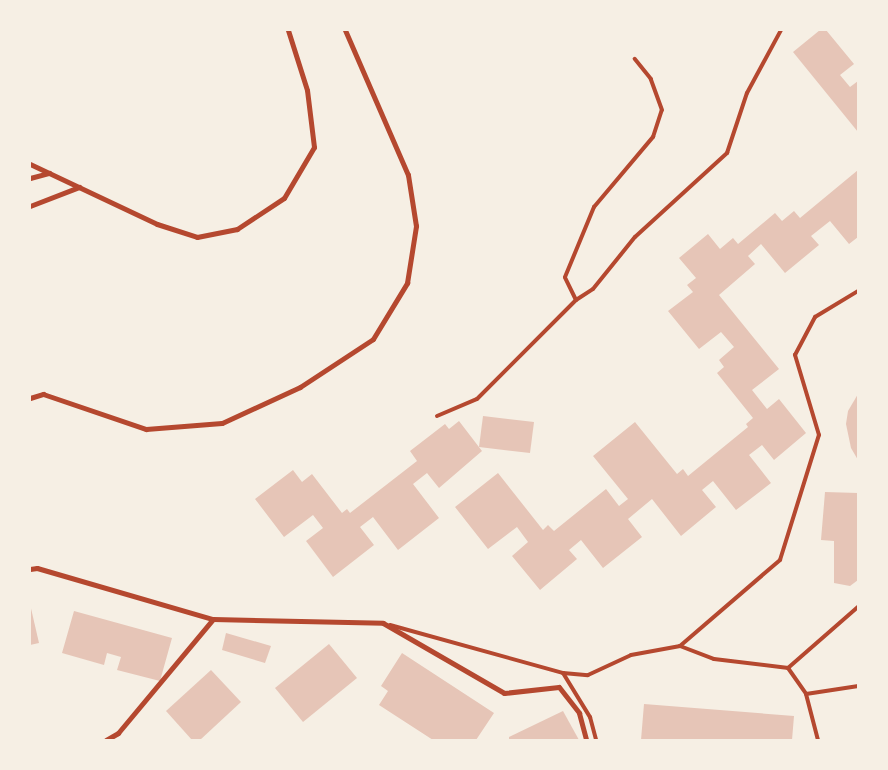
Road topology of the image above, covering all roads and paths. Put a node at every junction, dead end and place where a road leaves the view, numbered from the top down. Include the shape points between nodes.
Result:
1 (288, 30) edge
2 (345, 30) edge
3 (781, 30) edge
4 (635, 59) dead end
5 (30, 164) edge
6 (50, 173) junction
7 (30, 178) edge
8 (79, 186) junction
9 (30, 206) edge
10 (858, 291) edge
11 (576, 300) junction
12 (30, 398) edge
13 (437, 416) dead end
14 (30, 569) edge
15 (858, 608) edge
16 (213, 619) junction
17 (383, 623) junction
18 (680, 646) junction
19 (788, 668) junction
20 (563, 673) junction
21 (858, 686) edge
22 (806, 694) junction
23 (106, 740) edge
24 (586, 740) edge
25 (596, 740) edge
26 (818, 740) edge

1 - 8 street via 308,90 314,147 284,198 237,229 197,237 156,224
2 - 12 street via 408,175 416,226 407,283 373,339 300,387 222,423 146,429 43,394
3 - 11 lane via 747,93 726,153 635,237 593,289
4 - 11 lane via 651,79 662,110 653,137 594,207 565,277
5 - 6 street
6 - 7 street
6 - 8 street
8 - 9 street
10 - 18 lane via 815,317 795,355 819,435 780,560
11 - 13 lane via 477,399
14 - 16 street via 37,568
15 - 19 lane
16 - 17 street
16 - 23 street via 118,733
17 - 20 lane
17 - 24 street via 504,693 558,687 579,714
18 - 19 lane via 714,658
18 - 20 lane via 631,655 588,675
19 - 22 lane
20 - 25 lane via 590,717
21 - 22 lane
22 - 26 lane

